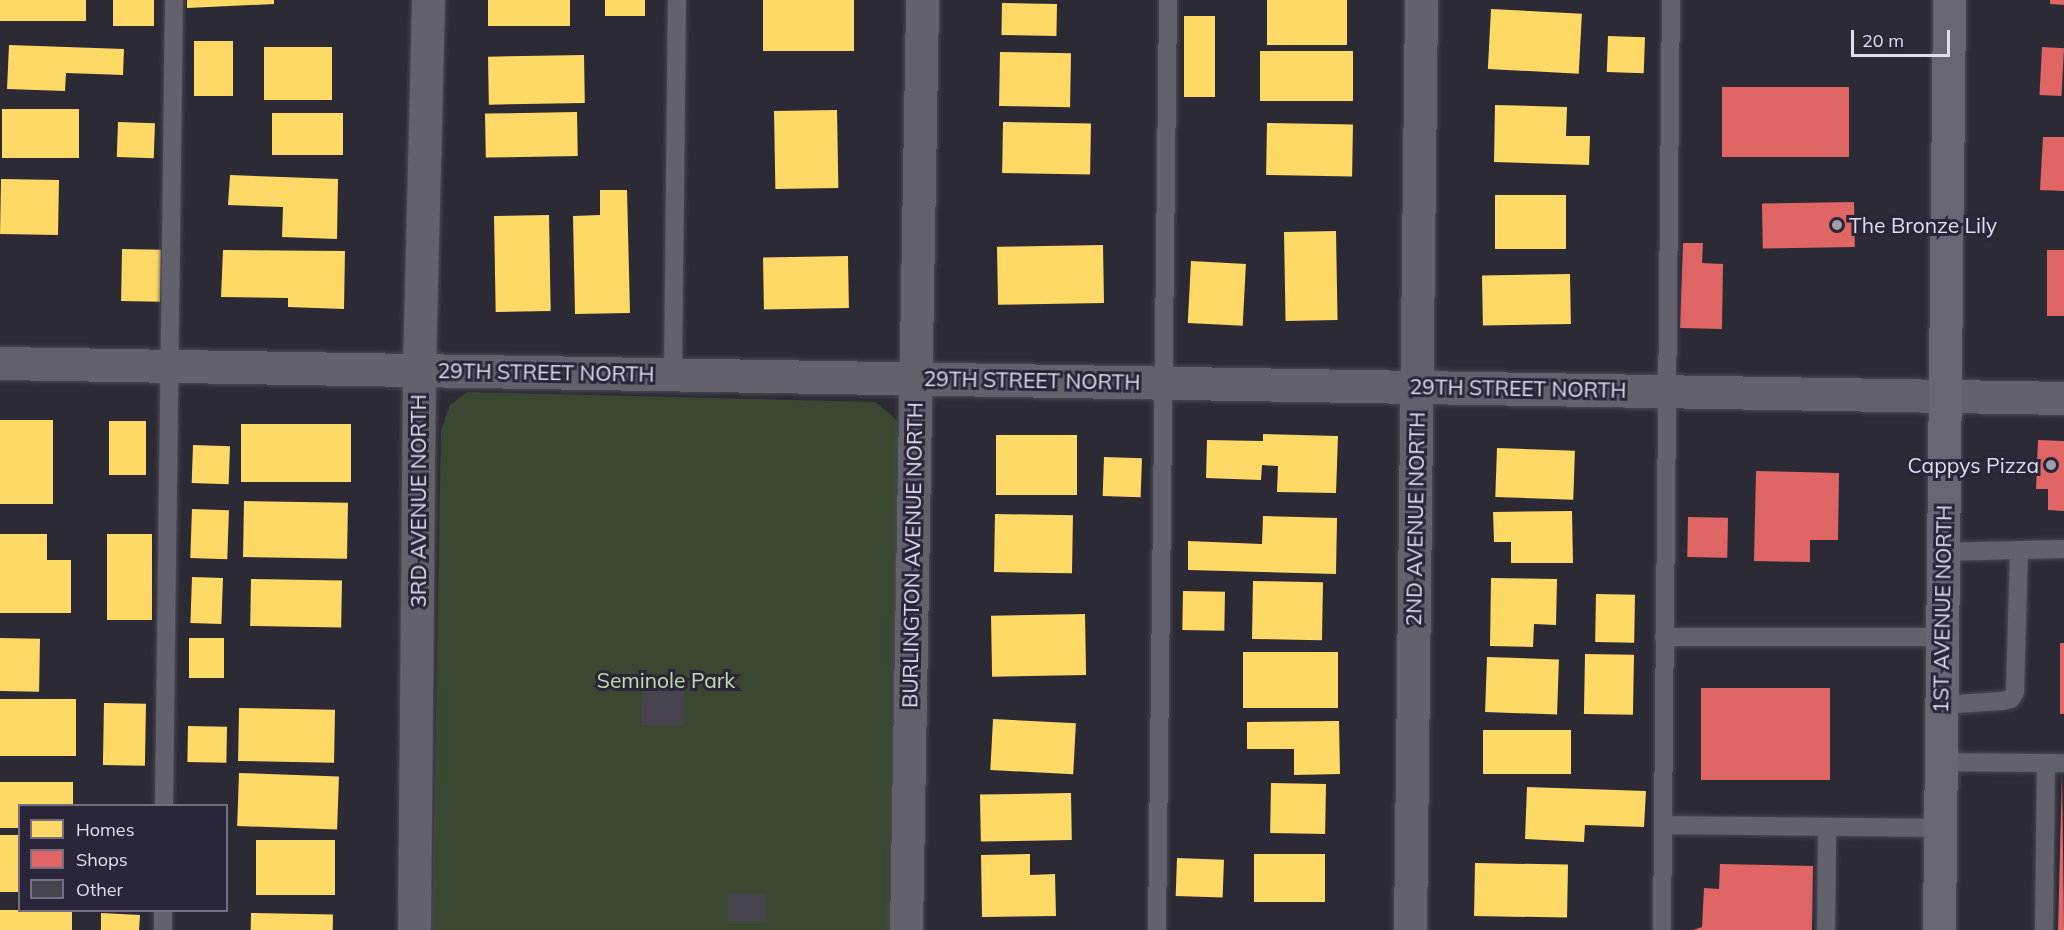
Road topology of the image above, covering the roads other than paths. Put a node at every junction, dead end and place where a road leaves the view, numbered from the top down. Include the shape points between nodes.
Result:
1 (174, 0) edge
2 (428, 0) edge
3 (677, 0) edge
4 (922, 0) edge
5 (1168, 0) edge
6 (1421, 0) edge
7 (1671, 0) edge
8 (1949, 0) edge
9 (0, 363) edge
10 (170, 366) junction
11 (419, 370) junction
12 (673, 375) junction
13 (914, 378) junction
14 (1163, 383) junction
15 (1416, 387) junction
16 (1666, 391) junction
17 (1945, 395) junction
18 (2064, 398) edge
19 (2064, 549) edge
20 (2019, 550) junction
21 (1943, 552) junction
22 (1664, 637) junction
23 (1942, 637) junction
24 (1941, 705) junction
25 (1941, 762) junction
26 (2055, 763) edge
27 (164, 804) edge
28 (1663, 825) junction
29 (1827, 827) junction
30 (1940, 828) junction
31 (163, 912) edge
32 (163, 930) edge
33 (414, 930) edge
34 (906, 930) edge
35 (1157, 930) edge
36 (1410, 930) edge
37 (1662, 930) edge
38 (1826, 930) edge
39 (1939, 930) edge
40 (2044, 930) edge

1 - 10 lane
2 - 11 street, 3RD AVENUE NORTH
3 - 12 lane
4 - 13 street, BURLINGTON AVENUE NORTH
5 - 14 lane
6 - 15 street, 2ND AVENUE NORTH
7 - 16 lane
8 - 17 main road, 1ST AVENUE NORTH
9 - 10 street, 29TH STREET NORTH
10 - 11 street, 29TH STREET NORTH
10 - 27 lane
11 - 12 street, 29TH STREET NORTH
11 - 33 street, 3RD AVENUE NORTH
12 - 13 street, 29TH STREET NORTH
13 - 14 street, 29TH STREET NORTH
13 - 34 street, BURLINGTON AVENUE NORTH
14 - 15 street, 29TH STREET NORTH
14 - 35 lane
15 - 16 street, 29TH STREET NORTH
15 - 36 street, 2ND AVENUE NORTH
16 - 17 street, 29TH STREET NORTH
16 - 22 lane
17 - 18 street, 29TH STREET NORTH
17 - 21 main road, 1ST AVENUE NORTH
19 - 20 lane
20 - 21 lane
20 - 24 lane via 2015,692 2011,699 2002,701
21 - 23 main road, 1ST AVENUE NORTH
22 - 23 lane
22 - 28 lane
23 - 24 main road, 1ST AVENUE NORTH
24 - 25 main road, 1ST AVENUE NORTH
25 - 26 lane
25 - 30 main road, 1ST AVENUE NORTH
26 - 40 lane
28 - 29 lane
28 - 37 lane
29 - 30 lane
29 - 38 lane
30 - 39 main road, 1ST AVENUE NORTH
31 - 32 lane

